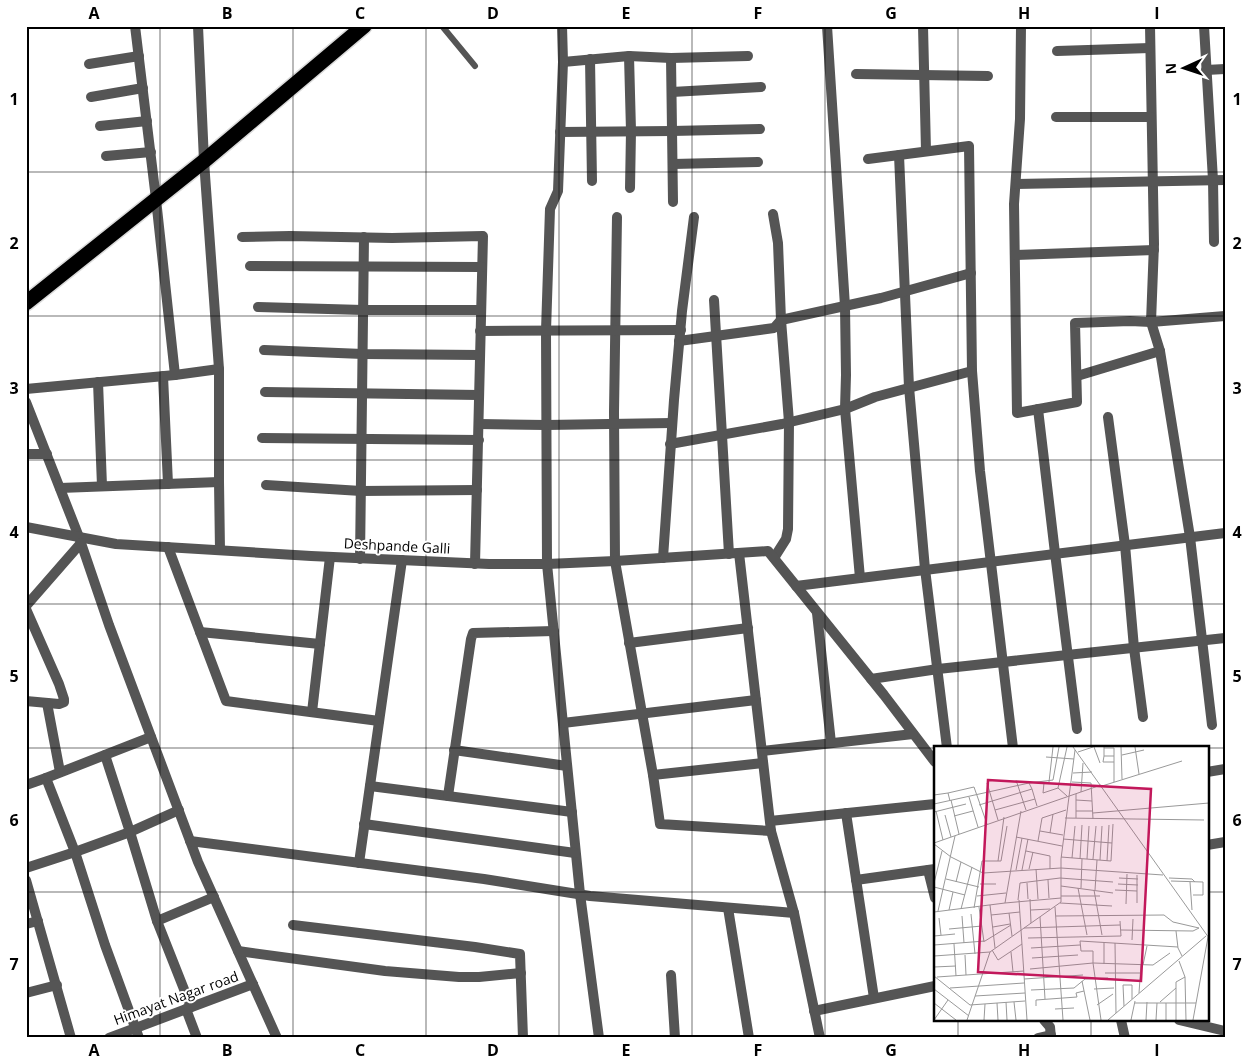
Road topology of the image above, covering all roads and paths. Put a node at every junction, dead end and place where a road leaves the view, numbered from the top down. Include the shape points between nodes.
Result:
1 (135, 26) edge
2 (198, 26) edge
3 (364, 26) edge
4 (442, 26) edge
5 (562, 26) edge
6 (827, 26) edge
7 (923, 26) edge
8 (1021, 26) edge
9 (1150, 26) edge
10 (1204, 26) edge
11 (1150, 48) junction
12 (1057, 51) dead end
13 (139, 56) junction
14 (628, 56) junction
15 (748, 56) dead end
16 (671, 58) junction
17 (590, 59) junction
18 (563, 62) junction
19 (89, 64) dead end
20 (475, 66) dead end
21 (1206, 70) junction
22 (1225, 70) edge
23 (856, 74) dead end
24 (924, 75) junction
25 (988, 76) dead end
26 (761, 87) dead end
27 (143, 88) junction
28 (672, 92) junction
29 (91, 97) dead end
30 (1056, 117) dead end
31 (1151, 117) junction
32 (147, 120) junction
33 (100, 126) dead end
34 (760, 129) dead end
35 (631, 131) junction
36 (560, 132) junction
37 (590, 132) junction
38 (672, 132) junction
39 (151, 152) junction
40 (926, 152) junction
41 (899, 155) junction
42 (106, 156) dead end
43 (868, 159) dead end
44 (204, 160) junction
45 (758, 162) dead end
46 (673, 164) junction
47 (1213, 180) junction
48 (1225, 180) edge
49 (592, 181) dead end
50 (1153, 182) junction
51 (1016, 184) junction
52 (630, 188) dead end
53 (156, 199) junction
54 (673, 202) dead end
55 (773, 214) dead end
56 (617, 217) dead end
57 (694, 217) dead end
58 (242, 237) dead end
59 (364, 237) junction
60 (1214, 242) dead end
61 (1154, 250) junction
62 (1015, 255) junction
63 (250, 266) dead end
64 (364, 266) junction
65 (482, 267) junction
66 (971, 273) junction
67 (905, 292) junction
68 (714, 300) dead end
69 (26, 303) edge
70 (258, 306) dead end
71 (845, 306) junction
72 (363, 310) junction
73 (481, 310) junction
74 (1225, 316) edge
75 (781, 320) junction
76 (1151, 322) junction
77 (616, 330) junction
78 (681, 330) junction
79 (546, 331) junction
80 (480, 332) junction
81 (716, 336) junction
82 (679, 342) junction
83 (264, 350) dead end
84 (1160, 351) junction
85 (363, 354) junction
86 (480, 355) junction
87 (219, 369) junction
88 (972, 371) junction
89 (175, 375) junction
90 (163, 376) junction
91 (1077, 376) junction
92 (98, 382) junction
93 (909, 387) junction
94 (26, 389) edge
95 (265, 392) dead end
96 (362, 394) junction
97 (480, 395) junction
98 (26, 402) edge
99 (845, 409) junction
100 (1038, 409) junction
101 (1108, 417) dead end
102 (789, 422) junction
103 (672, 423) junction
104 (479, 424) junction
105 (614, 424) junction
106 (546, 425) junction
107 (722, 435) junction
108 (262, 438) dead end
109 (362, 439) junction
110 (479, 440) junction
111 (670, 444) junction
112 (26, 454) edge
113 (47, 454) junction
114 (219, 482) junction
115 (168, 484) junction
116 (266, 485) dead end
117 (102, 486) junction
118 (60, 488) junction
119 (477, 490) junction
120 (361, 491) junction
121 (26, 527) edge
122 (1225, 533) edge
123 (1190, 537) junction
124 (80, 540) junction
125 (1125, 545) junction
126 (168, 547) junction
127 (220, 550) junction
128 (734, 553) junction
129 (1054, 553) junction
130 (771, 555) junction
131 (330, 557) junction
132 (360, 558) junction
133 (663, 558) junction
134 (402, 560) junction
135 (615, 560) junction
136 (992, 561) junction
137 (475, 564) junction
138 (547, 564) junction
139 (925, 570) junction
140 (860, 578) junction
141 (796, 586) junction
142 (26, 607) edge
143 (816, 611) junction
144 (748, 628) junction
145 (554, 631) junction
146 (200, 632) junction
147 (1225, 638) edge
148 (1202, 640) junction
149 (629, 642) junction
150 (320, 644) junction
151 (1134, 648) junction
152 (1068, 655) junction
153 (1004, 662) junction
154 (938, 669) junction
155 (871, 679) junction
156 (756, 700) junction
157 (26, 701) edge
158 (47, 703) junction
159 (312, 712) junction
160 (642, 714) junction
161 (1143, 717) dead end
162 (379, 721) junction
163 (563, 723) junction
164 (1212, 726) dead end
165 (1077, 729) dead end
166 (913, 734) junction
167 (151, 737) junction
168 (831, 743) junction
169 (948, 746) edge
170 (1014, 746) edge
171 (454, 750) junction
172 (762, 751) junction
173 (105, 755) junction
174 (934, 761) edge
175 (763, 763) junction
176 (567, 766) junction
177 (1225, 769) edge
178 (60, 772) junction
179 (1208, 772) edge
180 (653, 775) junction
181 (46, 778) junction
182 (26, 785) edge
183 (370, 786) junction
184 (448, 796) junction
185 (934, 804) edge
186 (179, 810) junction
187 (572, 812) junction
188 (846, 813) junction
189 (364, 824) junction
190 (770, 826) junction
191 (130, 832) junction
192 (190, 841) junction
193 (1225, 842) edge
194 (1208, 845) edge
195 (74, 852) junction
196 (576, 853) junction
197 (359, 863) junction
198 (26, 868) edge
199 (932, 870) edge
200 (26, 880) edge
201 (856, 880) junction
202 (934, 889) edge
203 (580, 894) junction
204 (214, 897) junction
205 (728, 908) junction
206 (794, 913) junction
207 (38, 921) junction
208 (157, 921) junction
209 (26, 924) edge
210 (293, 925) dead end
211 (238, 951) junction
212 (521, 973) junction
213 (671, 975) dead end
214 (253, 984) junction
215 (57, 985) junction
216 (934, 986) edge
217 (26, 993) edge
218 (874, 998) junction
219 (189, 1008) junction
220 (814, 1011) junction
221 (1046, 1022) edge
222 (1121, 1022) edge
223 (1187, 1022) edge
224 (1225, 1031) edge
225 (137, 1033) edge
226 (1051, 1037) edge
227 (71, 1038) edge
228 (109, 1038) edge
229 (197, 1038) edge
230 (277, 1038) edge
231 (523, 1038) edge
232 (599, 1038) edge
233 (675, 1038) edge
234 (749, 1038) edge
235 (820, 1038) edge
236 (1038, 1038) edge
237 (1125, 1038) edge

1 - 13 street
2 - 44 street
3 - 44 highway
4 - 20 lane
5 - 18 street
6 - 71 street
7 - 24 street
8 - 51 street
9 - 11 street
10 - 21 street
11 - 12 street
11 - 31 street
13 - 19 street
13 - 27 street
14 - 16 street
14 - 17 street
14 - 35 street
15 - 16 street
16 - 28 street
17 - 18 street
17 - 37 street
18 - 36 street
21 - 22 street
21 - 47 street
23 - 24 street
24 - 25 street
24 - 40 street
26 - 28 street
27 - 29 street
27 - 32 street
28 - 38 street
30 - 31 street
31 - 50 street
32 - 33 street
32 - 39 street
34 - 38 street
35 - 37 street
35 - 38 street
35 - 52 street
36 - 37 street
36 - 79 street via 558,191 550,209
37 - 49 street
38 - 46 street
39 - 42 street
39 - 53 street
40 - 41 street
40 - 66 street via 969,146
41 - 43 street
41 - 67 street
44 - 53 highway
44 - 87 street
45 - 46 street
46 - 54 street
47 - 48 street
47 - 50 street
47 - 60 street
50 - 51 street
50 - 61 street
51 - 62 street
53 - 69 highway
53 - 89 street
55 - 75 street via 778,242
56 - 77 street
57 - 78 street
58 - 59 street
59 - 64 street
59 - 65 street via 483,236
61 - 62 street
61 - 76 street
62 - 100 street via 1017,413
63 - 64 street
64 - 65 street
64 - 72 street
65 - 73 street
66 - 67 street
66 - 88 street
67 - 71 street
67 - 93 street
68 - 81 street
70 - 72 street
71 - 75 street
71 - 99 street
72 - 73 street
72 - 85 street
73 - 80 street
74 - 76 street
75 - 81 street via 774,328
75 - 102 street
76 - 84 street
76 - 91 street via 1075,323
77 - 78 street
77 - 79 street
77 - 105 street
78 - 82 street
79 - 80 street
79 - 106 street
80 - 86 street
81 - 82 street
81 - 107 street
82 - 103 street
83 - 85 street
84 - 91 street
84 - 123 street
85 - 86 street
85 - 96 street
86 - 97 street
87 - 89 street
87 - 114 street
88 - 93 street
88 - 136 street via 980,471
89 - 90 street
90 - 92 street
90 - 115 street
91 - 100 street via 1077,402
92 - 94 street
92 - 117 street
93 - 99 street via 875,396
93 - 139 street
95 - 96 street
96 - 97 street
96 - 109 street
97 - 104 street
98 - 113 street
99 - 102 street
99 - 140 street
100 - 129 street
101 - 125 street
102 - 107 street
102 - 130 street via 788,529 786,539
103 - 105 street
103 - 111 street
104 - 106 street
104 - 110 street
105 - 106 street
105 - 135 street
106 - 138 street
107 - 111 street
107 - 128 street
108 - 109 street
109 - 110 street
109 - 120 street
110 - 119 street
111 - 133 street
112 - 113 street
113 - 118 street
114 - 115 street
114 - 127 street
115 - 117 street
116 - 120 street
117 - 118 street
118 - 124 street
119 - 120 street
119 - 137 street
120 - 132 street
121 - 124 street, Deshpande Galli
122 - 123 street
123 - 125 street
123 - 148 street
124 - 126 street, Deshpande Galli
124 - 142 street
124 - 167 street
125 - 129 street
125 - 151 street
126 - 127 street, Deshpande Galli
126 - 146 street
127 - 131 street, Deshpande Galli
128 - 130 street, Deshpande Galli
128 - 133 street, Deshpande Galli
128 - 144 street
129 - 136 street
129 - 152 street
130 - 141 street
131 - 132 street, Deshpande Galli
131 - 150 street
132 - 134 street, Deshpande Galli
133 - 135 street, Deshpande Galli
134 - 137 street, Deshpande Galli
134 - 162 street
135 - 138 street, Deshpande Galli
135 - 149 street
136 - 139 street
136 - 153 street
137 - 138 street, Deshpande Galli
138 - 145 street
139 - 140 street
139 - 154 street
140 - 141 street
141 - 143 street
142 - 158 street via 64,699 62,703
143 - 155 street
143 - 168 street
144 - 149 street
144 - 156 street
145 - 163 street
145 - 171 street via 473,633
146 - 150 street
146 - 159 street via 226,701
147 - 148 street
148 - 151 street
148 - 164 street
149 - 160 street
150 - 159 street
151 - 152 street
151 - 161 street
152 - 153 street
152 - 165 street
153 - 154 street
153 - 170 street
154 - 155 street
154 - 169 street
155 - 166 street
156 - 160 street
156 - 172 street
157 - 158 street
158 - 178 street
159 - 162 street
160 - 163 street
160 - 180 street
162 - 183 street
163 - 176 street
166 - 168 street
166 - 174 street
167 - 173 street
167 - 186 street
168 - 172 street
171 - 176 street
171 - 184 street
172 - 175 street
173 - 178 street
173 - 191 street
175 - 180 street
175 - 190 street
176 - 187 street
177 - 179 street
178 - 181 street
180 - 190 street via 660,824
181 - 182 street
181 - 195 street
183 - 184 street
183 - 189 street
184 - 187 street
185 - 188 street
186 - 191 street
186 - 192 street
187 - 196 street
188 - 190 street
188 - 201 street
189 - 196 street
189 - 197 street
190 - 206 street
191 - 195 street
191 - 208 street
192 - 197 street
192 - 204 street
193 - 194 street
195 - 198 street
195 - 225 street
196 - 203 street
197 - 203 street via 484,878
199 - 201 street
199 - 202 street
200 - 207 street
201 - 218 street
203 - 205 street
203 - 232 street
204 - 208 street
204 - 211 street
205 - 206 street
205 - 234 street
206 - 220 street
207 - 209 street
207 - 215 street
208 - 219 street
210 - 212 street via 520,954
211 - 212 street via 385,971 459,977
211 - 214 street
212 - 231 street
213 - 233 street
214 - 219 street, Himayat Nagar road
214 - 230 street
215 - 217 street
215 - 227 street
216 - 218 street
218 - 220 street
219 - 225 street, Himayat Nagar road
219 - 229 street
220 - 235 street
221 - 226 street
222 - 237 street
223 - 224 street
225 - 228 street, Himayat Nagar road
226 - 236 street

